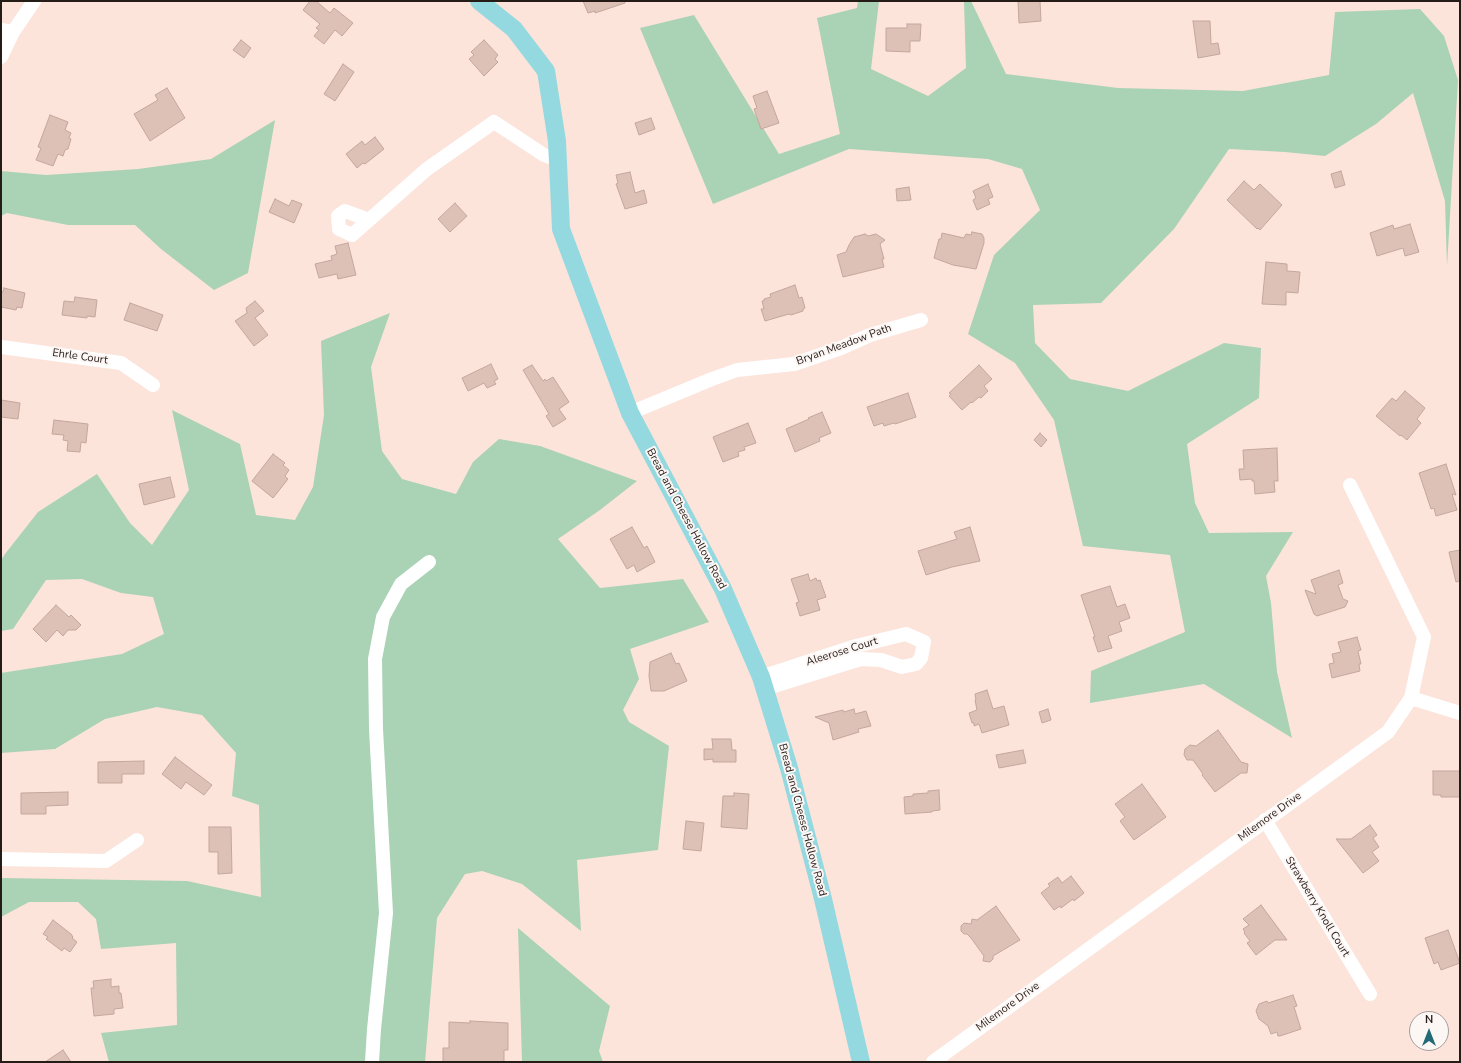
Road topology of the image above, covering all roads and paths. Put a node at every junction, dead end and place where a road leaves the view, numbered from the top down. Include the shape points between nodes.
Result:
1 (34, 1) edge
2 (479, 1) edge
3 (7, 31) edge
4 (1, 57) edge
5 (558, 160) junction
6 (369, 220) dead end
7 (921, 320) dead end
8 (1, 347) edge
9 (153, 384) dead end
10 (630, 413) junction
11 (1350, 485) dead end
12 (429, 562) dead end
13 (763, 683) junction
14 (1410, 698) junction
15 (1460, 713) edge
16 (1265, 820) junction
17 (137, 840) dead end
18 (1, 859) edge
19 (1370, 994) dead end
20 (372, 1062) edge
21 (861, 1062) edge
22 (933, 1062) edge

1 - 3 street
2 - 5 main road, Bread and Cheese Hollow Road via 514,29 546,71
3 - 4 street
5 - 6 street via 544,155 494,122 427,169
5 - 10 main road, Bread and Cheese Hollow Road via 561,229
7 - 10 street, Bryan Meadow Path via 870,335 794,364 737,370
8 - 9 street, Ehrle Court via 121,362
10 - 13 main road, Bread and Cheese Hollow Road via 723,589
11 - 14 street, Milemore Drive via 1424,637
12 - 20 street via 401,584 383,618 375,659 376,729 386,913
13 - 13 street, Aleerose Court via 861,659 881,660 902,667 916,664 921,658 924,642 906,634 856,646
13 - 21 main road, Bread and Cheese Hollow Road via 789,768 823,899
14 - 15 street
14 - 16 street, Milemore Drive via 1388,732
16 - 19 street, Strawberry Knoll Court
16 - 22 street, Milemore Drive
17 - 18 street via 106,861

